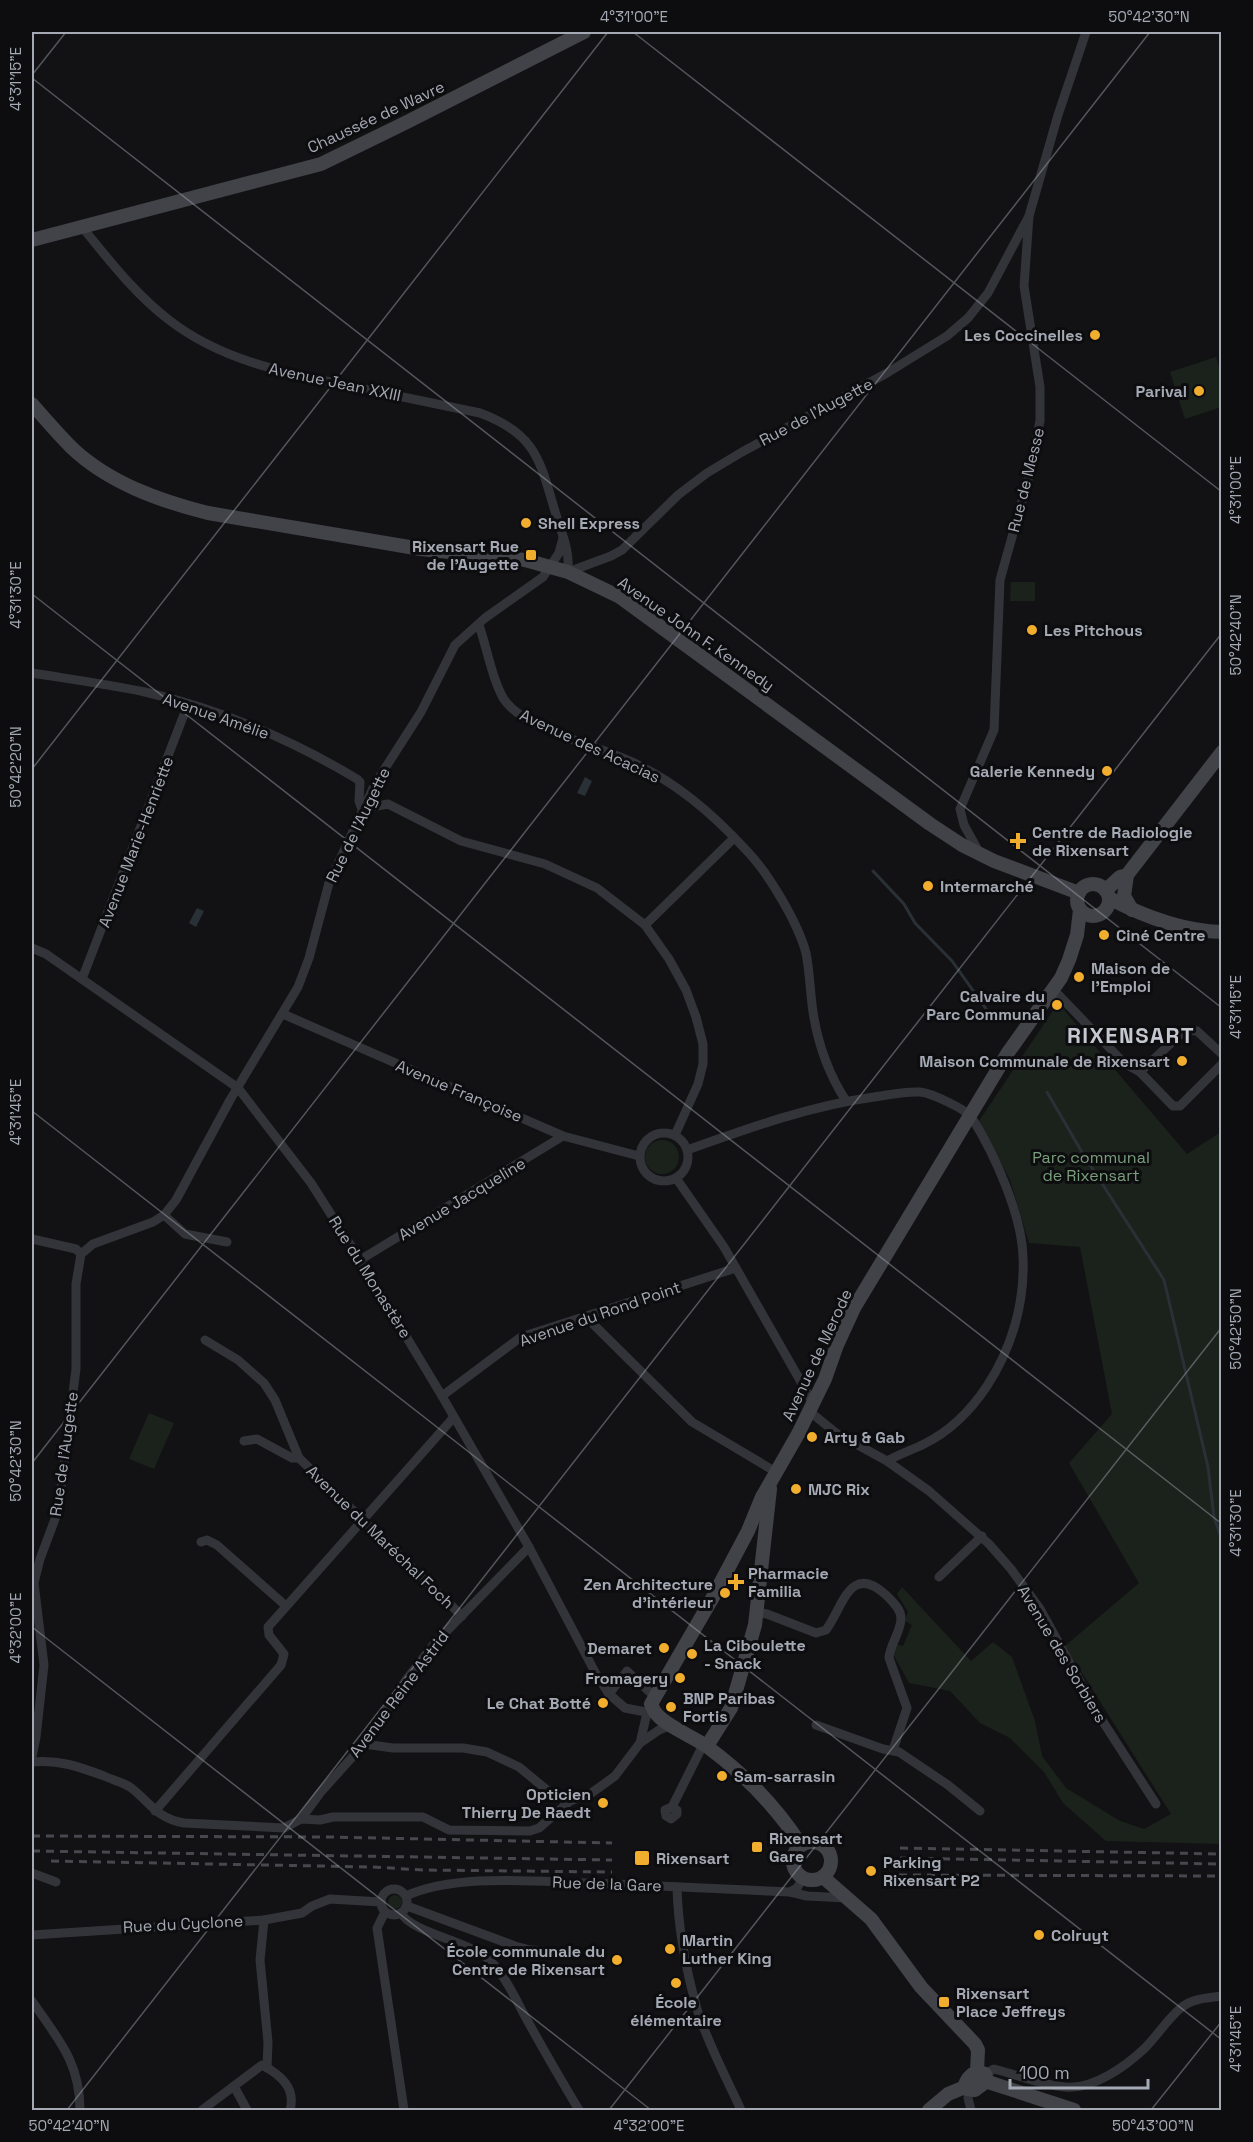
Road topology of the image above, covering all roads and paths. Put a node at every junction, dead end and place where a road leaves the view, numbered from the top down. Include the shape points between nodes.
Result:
1 (584, 32) edge
2 (1086, 32) edge
3 (1029, 216) junction
4 (82, 226) junction
5 (32, 240) edge
6 (32, 404) edge
7 (563, 538) junction
8 (550, 565) junction
9 (568, 572) junction
10 (479, 625) junction
11 (32, 673) edge
12 (189, 704) junction
13 (1221, 752) edge
14 (363, 812) junction
15 (734, 838) junction
16 (980, 854) junction
17 (1127, 875) junction
18 (1079, 893) junction
19 (1107, 894) junction
20 (1080, 910) junction
21 (1132, 910) junction
22 (645, 925) junction
23 (1221, 932) edge
24 (32, 948) edge
25 (82, 979) junction
26 (1054, 990) junction
27 (283, 1014) junction
28 (1221, 1054) edge
29 (1221, 1064) edge
30 (1140, 1072) junction
31 (238, 1088) junction
32 (846, 1101) junction
33 (971, 1116) junction
34 (675, 1135) junction
35 (563, 1136) junction
36 (687, 1150) junction
37 (639, 1156) junction
38 (676, 1178) junction
39 (164, 1215) junction
40 (32, 1239) edge
41 (227, 1242) dead end
42 (81, 1254) junction
43 (360, 1260) junction
44 (736, 1268) junction
45 (585, 1316) junction
46 (205, 1340) dead end
47 (442, 1396) junction
48 (811, 1407) junction
49 (454, 1417) junction
50 (244, 1441) dead end
51 (299, 1458) junction
52 (887, 1461) junction
53 (773, 1478) junction
54 (363, 1520) junction
55 (748, 1532) junction
56 (982, 1536) junction
57 (765, 1538) junction
58 (201, 1542) dead end
59 (529, 1547) junction
60 (939, 1577) dead end
61 (286, 1606) junction
62 (756, 1612) junction
63 (462, 1616) junction
64 (609, 1694) junction
65 (655, 1697) junction
66 (651, 1713) junction
67 (671, 1725) junction
68 (816, 1725) dead end
69 (640, 1743) junction
70 (364, 1744) junction
71 (705, 1746) junction
72 (893, 1750) junction
73 (32, 1757) edge
74 (32, 1762) edge
75 (570, 1801) junction
76 (1156, 1804) dead end
77 (672, 1807) dead end
78 (155, 1811) junction
79 (980, 1811) dead end
80 (301, 1819) junction
81 (801, 1845) junction
82 (32, 1873) edge
83 (823, 1877) junction
84 (803, 1878) junction
85 (56, 1882) dead end
86 (677, 1887) junction
87 (790, 1892) junction
88 (847, 1898) junction
89 (381, 1902) junction
90 (405, 1905) junction
91 (385, 1912) junction
92 (264, 1920) junction
93 (32, 1935) edge
94 (549, 1950) dead end
95 (1221, 1996) edge
96 (32, 2001) edge
97 (267, 2068) junction
98 (982, 2076) junction
99 (235, 2088) junction
100 (967, 2089) junction
101 (80, 2110) edge
102 (202, 2110) edge
103 (247, 2110) edge
104 (290, 2110) edge
105 (404, 2110) edge
106 (579, 2110) edge
107 (741, 2110) edge
108 (929, 2110) edge
109 (971, 2110) edge
110 (1074, 2110) edge

1 - 4 street, Chaussée de Wavre via 321,164
2 - 3 street, Rue de Messe
3 - 9 street, Rue de l'Augette via 988,293 947,336 729,459 678,495 622,550
3 - 16 street, Rue de Messe via 1024,286 1040,387 1040,421 1000,580 994,729 960,809
4 - 5 street, Chaussée de Wavre
4 - 7 street, Avenue Jean XXIII via 153,307 222,352 271,370 480,413 501,421 535,452
6 - 8 street, Avenue John F. Kennedy via 74,450 100,470 174,505 421,549
7 - 8 street
7 - 9 street, Avenue Jean XXIII via 568,551
8 - 9 street, Avenue John F. Kennedy
8 - 10 street, Rue de l'Augette via 543,577
9 - 16 street, Avenue John F. Kennedy via 620,597 930,824
10 - 14 street, Rue de l'Augette via 455,645 421,712 375,784
10 - 15 street, Avenue des Acacias via 505,701 517,713 649,771 680,790
11 - 12 street, Avenue Amélie via 145,692
12 - 14 street, Avenue Amélie via 310,752 357,778
12 - 25 street, Avenue Marie-Henriette
13 - 17 street
14 - 22 street via 388,804 461,840 555,868 597,888
14 - 27 street, Rue de l'Augette via 329,883 309,958
15 - 22 street
15 - 32 street, Avenue des Acacias via 750,854 793,920 805,950 822,1053
16 - 18 street, Avenue John F. Kennedy
17 - 19 street
17 - 21 street via 1124,896
18 - 19 street via 1089,885 1100,885
18 - 20 street
19 - 20 street via 1108,905 1099,915
19 - 21 street
20 - 26 street, Avenue de Merode via 1069,960
21 - 23 street via 1187,927
22 - 34 street via 686,990 703,1044 698,1084
24 - 25 street, Rue du Monastère
25 - 31 street, Rue du Monastère
26 - 30 street via 1124,1063
26 - 33 street, Avenue de Merode via 1007,1054
27 - 31 street, Rue de l'Augette
27 - 35 street, Avenue Françoise
28 - 30 street via 1197,1030 1185,1029
29 - 30 street via 1180,1106 1173,1106
31 - 39 street, Rue de l'Augette
31 - 43 street, Rue du Monastère via 311,1183
32 - 33 street via 920,1092 937,1096
32 - 36 street via 785,1116
33 - 48 street, Avenue de Merode via 844,1327
33 - 52 street via 1018,1222 1024,1258 1020,1309 1002,1359 973,1406 942,1434
34 - 36 street
34 - 37 street via 669,1132 651,1136
35 - 37 street, Avenue Françoise
35 - 43 street, Avenue Jacqueline
36 - 38 street via 686,1164
37 - 38 street via 642,1168 656,1180
38 - 44 street
39 - 41 street via 185,1234
39 - 42 street, Rue de l'Augette via 141,1228 93,1244
40 - 42 street via 76,1249
42 - 73 street, Rue de l'Augette via 75,1284 76,1369 58,1511 34,1583 45,1665
43 - 47 street, Rue du Monastère
44 - 45 street, Avenue du Rond Point
44 - 48 street
45 - 47 street, Avenue du Rond Point via 521,1337
45 - 53 street via 692,1422
46 - 51 street, Avenue du Maréchal Foch via 238,1360 264,1383
47 - 49 street, Rue du Monastère
48 - 52 street, Avenue des Sorbiers via 837,1433
48 - 53 street, Avenue de Merode
49 - 54 street
49 - 59 street, Rue du Monastère
50 - 51 street, Avenue du Maréchal Foch via 258,1440
51 - 54 street, Avenue du Maréchal Foch
52 - 56 street, Avenue des Sorbiers
53 - 55 street, Avenue de Merode
53 - 57 street
54 - 61 street
54 - 63 street, Avenue du Maréchal Foch
55 - 57 street via 756,1531
55 - 65 street, Avenue de Merode
56 - 60 street
56 - 76 street, Avenue des Sorbiers via 1040,1609 1098,1714
57 - 62 street
58 - 61 street via 207,1540 216,1545
59 - 63 street, Avenue Reine Astrid
59 - 64 street, Rue du Monastère
61 - 78 street via 267,1630 284,1654 281,1665
62 - 71 street via 731,1708
62 - 72 street via 816,1633 826,1630 843,1597 855,1586 872,1584 887,1596 901,1614 889,1658 907,1708
63 - 70 street, Avenue Reine Astrid via 406,1680
64 - 65 street via 627,1671
64 - 66 street via 625,1708
65 - 66 street, Avenue de Merode
66 - 67 street
66 - 69 street
67 - 69 street
67 - 71 street
68 - 72 street
69 - 75 street via 609,1782
70 - 75 street via 393,1748 443,1746 487,1752 519,1767 553,1795
70 - 80 street, Avenue Reine Astrid
71 - 77 street
71 - 81 street via 766,1800
72 - 79 street via 926,1769
74 - 78 street via 68,1763 126,1785
75 - 80 street via 530,1831 449,1830 423,1817
78 - 80 street via 183,1823 268,1828 288,1827
81 - 83 street via 815,1842 826,1848 831,1862
81 - 84 street via 793,1861
82 - 85 street
83 - 84 street
83 - 88 street
84 - 87 street
86 - 87 street, Rue de la Gare
86 - 90 street, Rue de la Gare via 476,1882 422,1889
86 - 107 street via 680,1925 698,2010
87 - 88 street, Rue de la Gare
88 - 98 street via 878,1926 921,1987 975,2044
89 - 90 street via 382,1896 398,1890
89 - 91 street
89 - 92 street, Rue du Cyclone via 330,1899 302,1913
90 - 91 street via 393,1915
90 - 94 street via 515,1946
90 - 106 street via 404,1918 469,1946 490,1960
91 - 105 street via 377,1928
92 - 93 street, Rue du Cyclone
92 - 97 street via 260,1960
95 - 98 street via 1182,2007 1134,2057 1084,2086 1066,2087 994,2069
96 - 101 street via 74,2068
97 - 99 street via 262,2065
97 - 104 street via 288,2086
98 - 100 street via 981,2087
98 - 110 street
99 - 102 street
99 - 103 street
100 - 108 street via 948,2094
100 - 109 street

